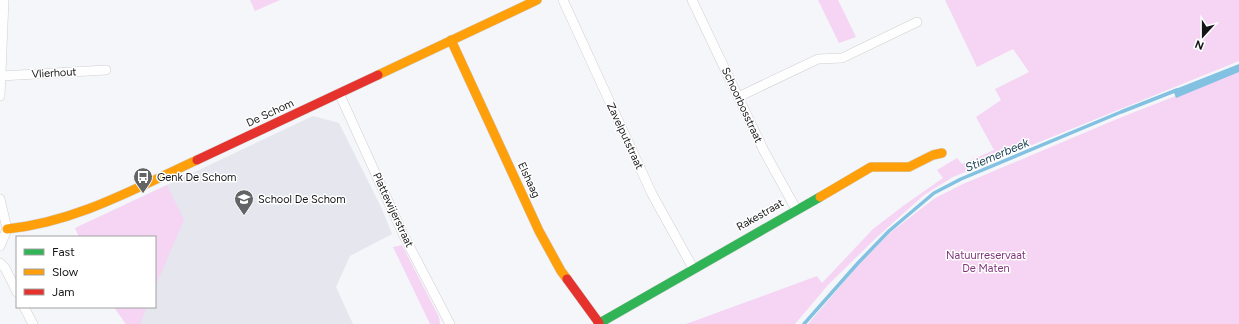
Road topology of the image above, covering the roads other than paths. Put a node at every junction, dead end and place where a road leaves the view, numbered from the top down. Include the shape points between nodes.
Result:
1 (4, 0) edge
2 (537, 0) edge
3 (563, 0) edge
4 (692, 0) edge
5 (917, 22) dead end
6 (451, 40) junction
7 (106, 70) dead end
8 (1, 76) edge
9 (339, 94) junction
10 (0, 96) edge
11 (738, 97) junction
12 (942, 153) dead end
13 (0, 199) edge
14 (796, 209) junction
15 (7, 229) junction
16 (0, 246) edge
17 (0, 263) edge
18 (693, 268) junction
19 (16, 290) edge
20 (25, 308) edge
21 (33, 324) edge
22 (450, 324) edge
23 (598, 324) edge

1 - 8 street
2 - 6 street, De Schom
3 - 18 street, Zavelputstraat via 652,194
4 - 11 street, Schoorbosstraat
5 - 11 street via 842,58 818,59
6 - 9 street, De Schom
6 - 23 street, Elshaag via 540,231 561,271
7 - 8 street, Vlierhout
8 - 10 street
9 - 15 street, De Schom via 94,208 52,222
9 - 22 street, Plattewijerstraat via 404,236
11 - 14 street, Schoorbosstraat
12 - 14 street, Rakestraat via 909,167 871,167
13 - 15 street
14 - 18 street, Rakestraat
15 - 16 street
17 - 19 street
18 - 23 street, Rakestraat
20 - 21 street

